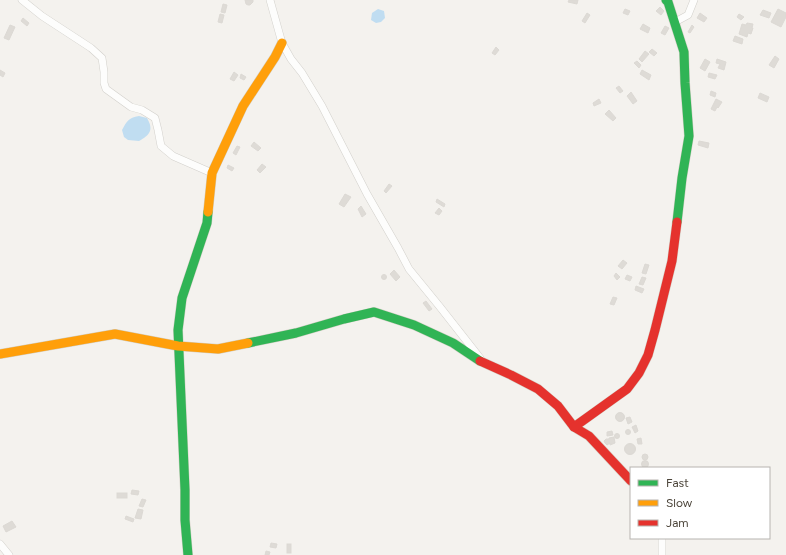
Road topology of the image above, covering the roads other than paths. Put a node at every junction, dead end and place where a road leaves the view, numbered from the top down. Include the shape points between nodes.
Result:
1 (22, 0) edge
2 (270, 0) edge
3 (666, 0) edge
4 (694, 0) edge
5 (675, 22) junction
6 (282, 43) junction
7 (212, 173) junction
8 (178, 346) junction
9 (0, 354) edge
10 (483, 363) junction
11 (574, 427) junction
12 (630, 480) edge
13 (662, 539) edge
14 (0, 544) edge
15 (9, 555) edge
16 (188, 555) edge
17 (662, 555) edge

1 - 7 street via 102,58 106,89 131,107 155,118 162,146 173,156
2 - 6 street
3 - 5 street
4 - 5 street via 688,15
5 - 11 street via 684,52 689,136 672,261 655,330 639,374 627,389
6 - 7 street via 276,57 243,106
6 - 10 street via 322,106 409,269
7 - 8 street via 207,223 182,298
8 - 9 street via 115,334
8 - 10 street via 218,349 296,333 374,312 414,325 453,343
8 - 16 street
10 - 11 street via 538,389 558,406
11 - 12 street via 589,436
13 - 17 street
14 - 15 street

